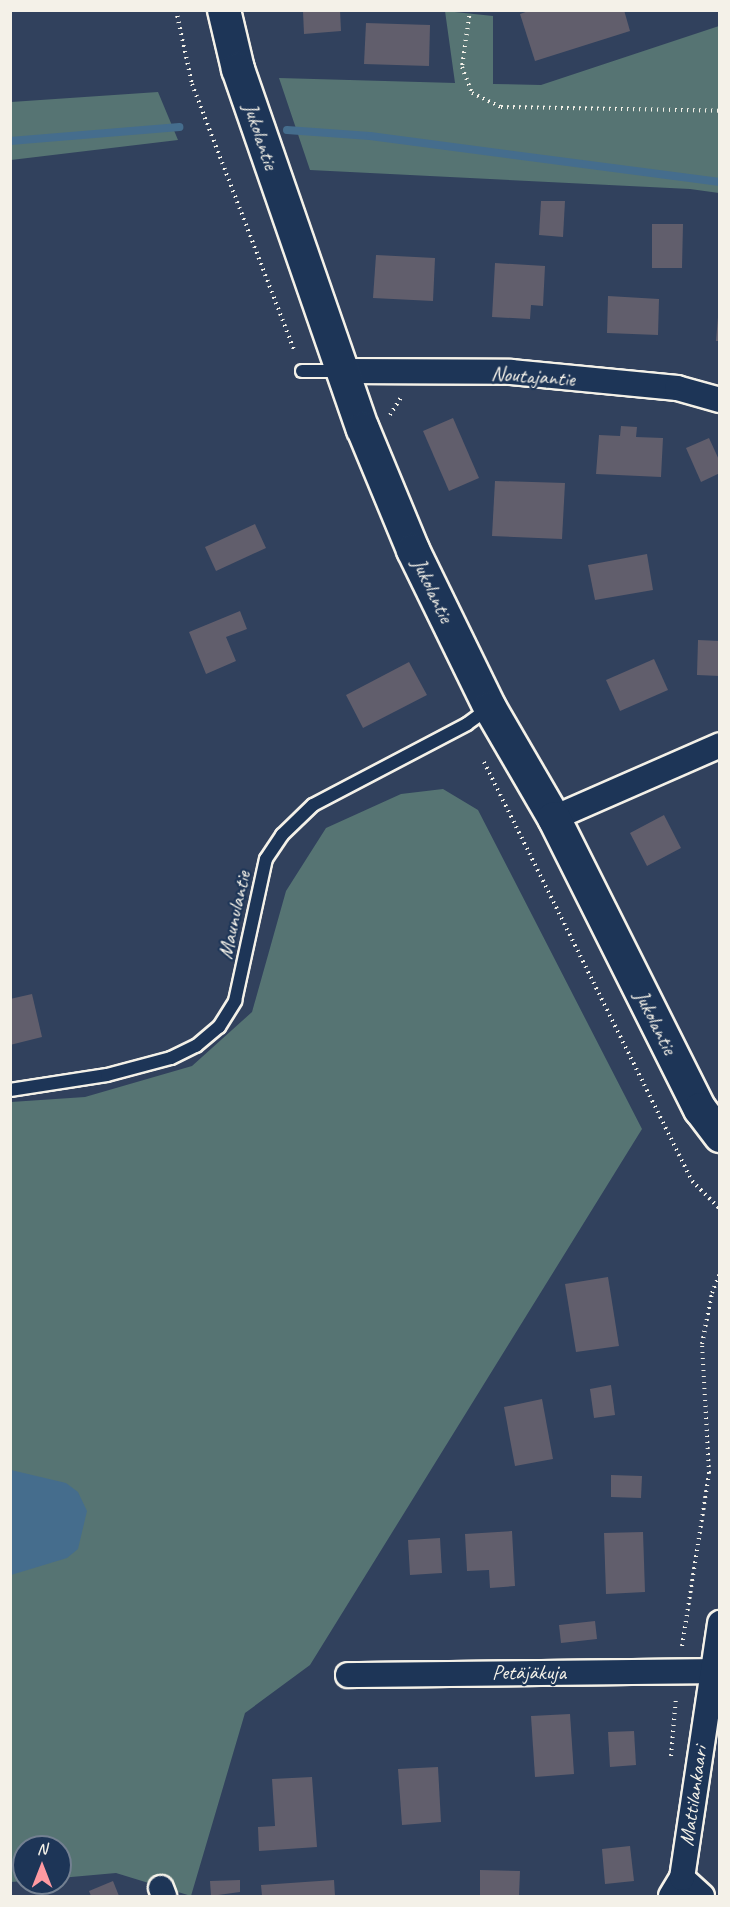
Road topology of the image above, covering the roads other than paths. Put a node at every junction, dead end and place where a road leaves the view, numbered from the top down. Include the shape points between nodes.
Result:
1 (224, 10) edge
2 (302, 371) dead end
3 (344, 371) junction
4 (720, 400) edge
5 (490, 708) junction
6 (720, 745) edge
7 (554, 818) junction
8 (10, 1090) edge
9 (720, 1136) edge
10 (720, 1623) edge
11 (711, 1671) junction
12 (348, 1675) dead end
13 (677, 1887) edge
14 (702, 1896) edge

1 - 3 street, Jukolantie via 238,69
2 - 3 lane
3 - 4 street, Noutajantie via 511,372 677,388
3 - 5 street, Jukolantie via 413,550
5 - 7 street, Jukolantie
5 - 8 lane, Maunulantie via 314,805 282,835 266,859 236,1000 219,1027 196,1047 107,1075
6 - 7 street
7 - 9 street, Jukolantie via 700,1109
10 - 11 street, Mattilankaari
11 - 12 street, Petäjäkuja
11 - 13 street, Mattilankaari
13 - 14 street

